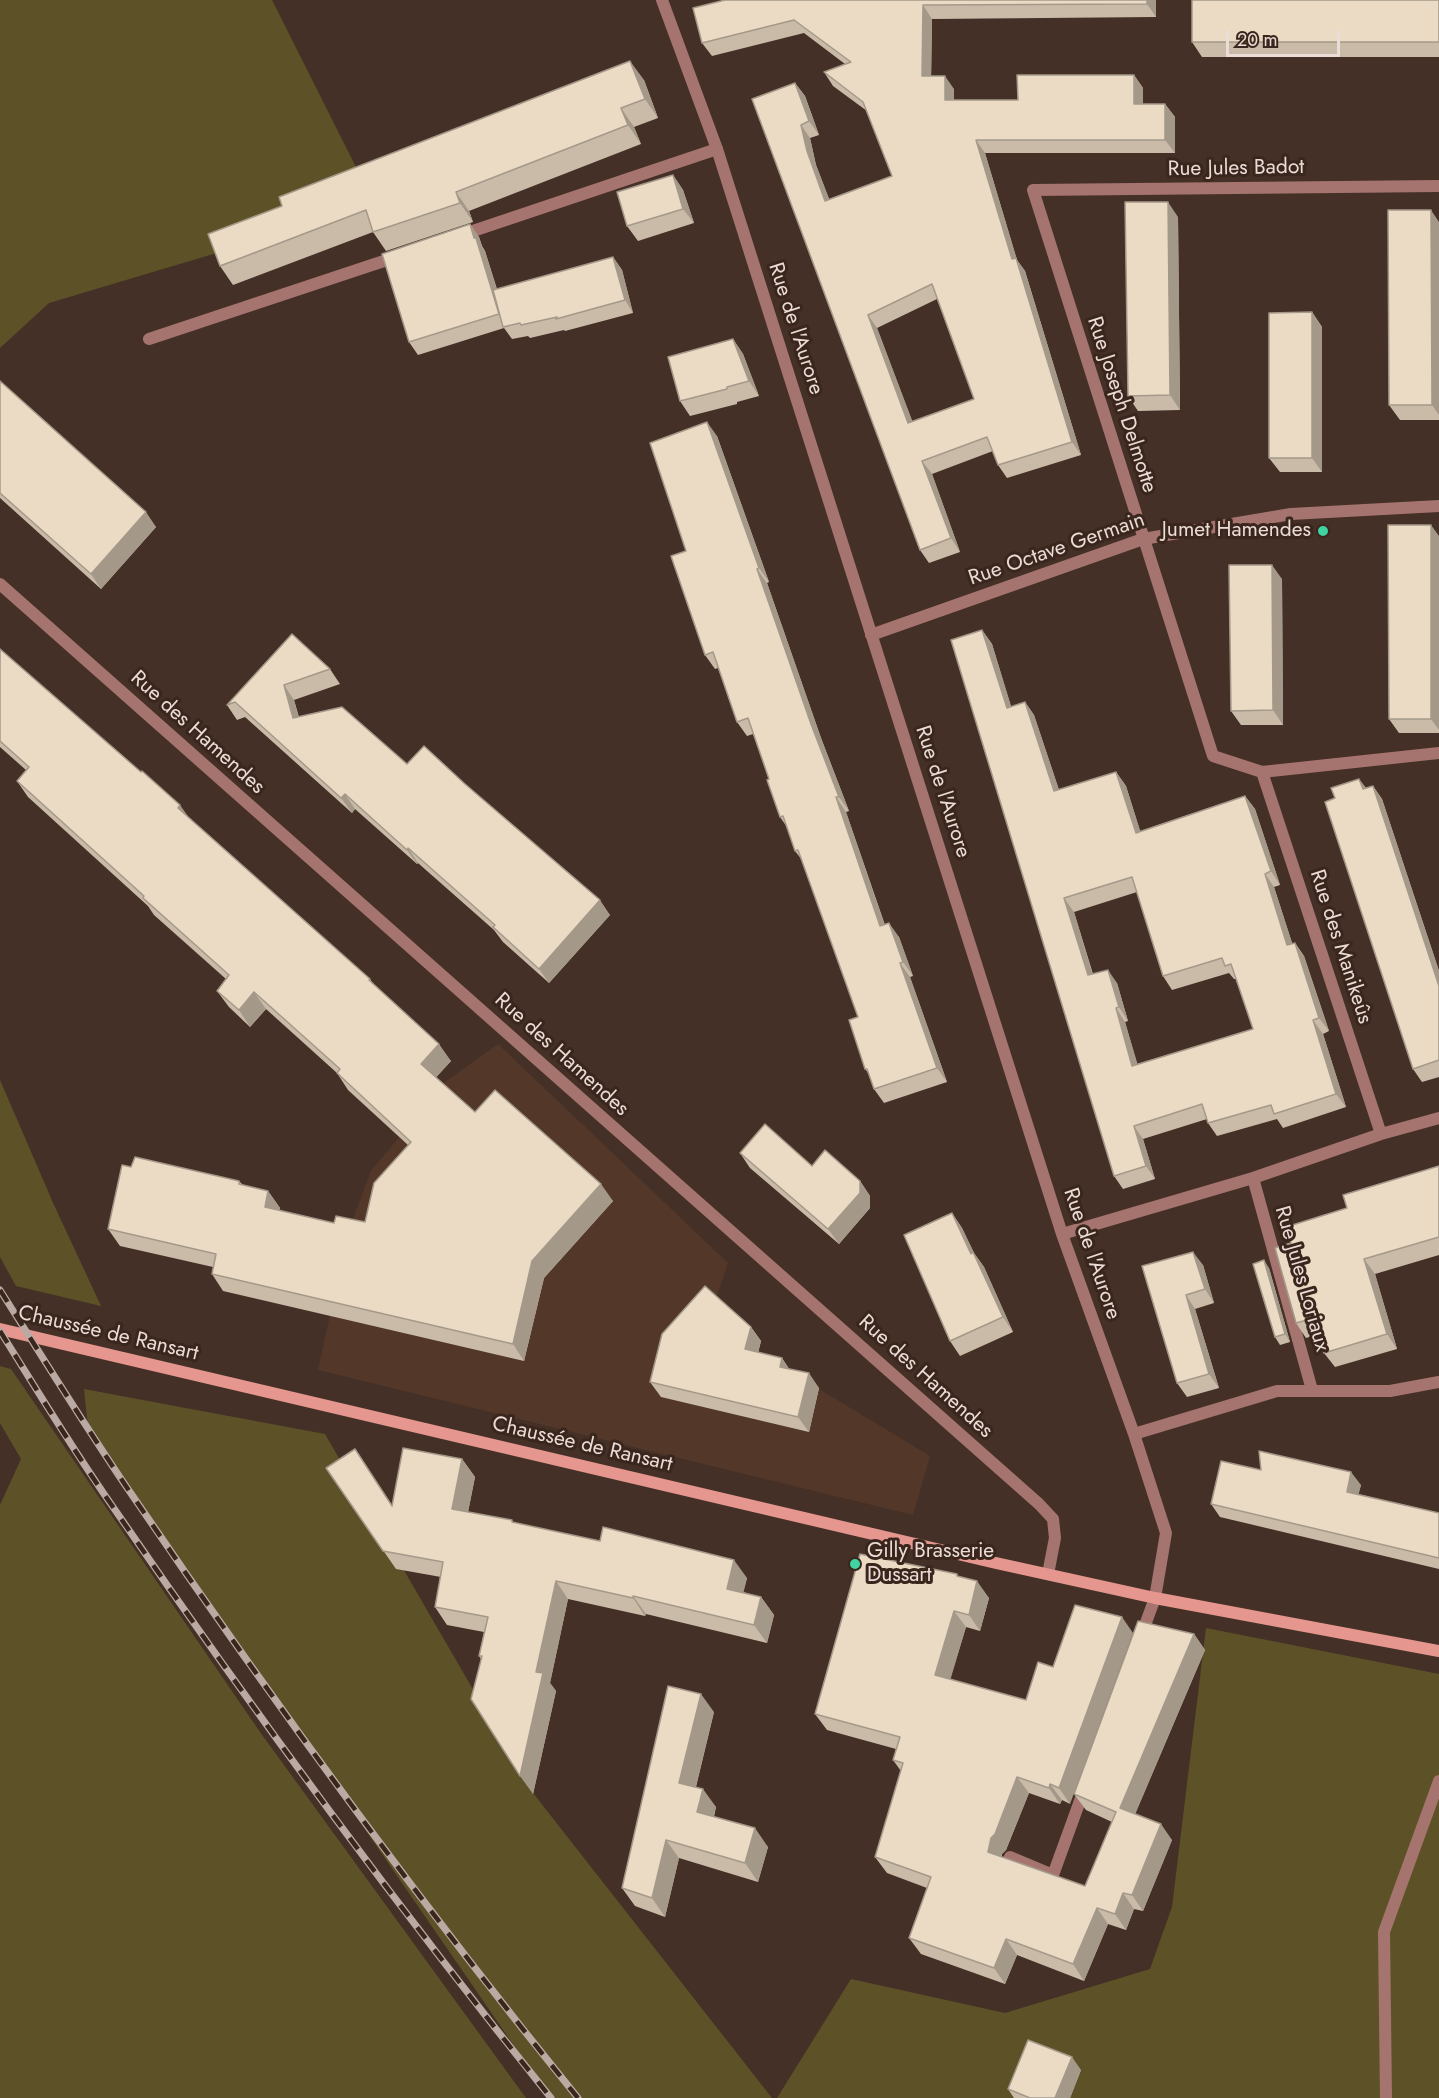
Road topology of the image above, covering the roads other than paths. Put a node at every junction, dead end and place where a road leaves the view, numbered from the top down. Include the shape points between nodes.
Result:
1 (662, 0) edge
2 (717, 149) junction
3 (1439, 186) edge
4 (1033, 190) joint
5 (445, 240) edge
6 (411, 252) edge
7 (149, 339) dead end
8 (1439, 506) edge
9 (1143, 539) junction
10 (0, 584) edge
11 (872, 634) junction
12 (1439, 753) edge
13 (1262, 772) junction
14 (1439, 1118) edge
15 (1381, 1134) junction
16 (1253, 1178) junction
17 (1062, 1234) junction
18 (0, 1329) edge
19 (1439, 1382) edge
20 (1312, 1390) junction
21 (1134, 1434) junction
22 (1048, 1574) junction
23 (1155, 1598) junction
24 (1138, 1642) edge
25 (1439, 1651) edge
26 (1089, 1775) edge
27 (1439, 1781) edge
28 (1010, 1857) edge
29 (1386, 2098) edge

1 - 2 street, Rue de l'Aurore
2 - 5 street
2 - 11 street, Rue de l'Aurore
3 - 4 street, Rue Jules Badot
4 - 9 street, Rue Joseph Delmotte
6 - 7 street
8 - 9 street, Rue Octave Germain via 1291,514
9 - 11 street, Rue Octave Germain
9 - 13 street, Rue Joseph Delmotte via 1213,756
10 - 22 street, Rue des Hamendes via 1039,1504 1053,1519 1055,1538
11 - 17 street, Rue de l'Aurore
12 - 13 street, Rue Joseph Delmotte
13 - 15 street, Rue des Manikeûs
14 - 15 street
15 - 16 street
16 - 17 street
16 - 20 street, Rue Jules Loriaux
17 - 21 street, Rue de l'Aurore
18 - 22 main road, Chaussée de Ransart
19 - 20 street via 1390,1391
20 - 21 street via 1277,1391
21 - 23 street, Rue de l'Aurore via 1166,1533
22 - 23 main road, Chaussée de Ransart
23 - 24 street, Rue de l'Aurore
23 - 25 main road, Chaussée de Ransart
26 - 28 street via 1053,1875
27 - 29 street via 1384,1932

